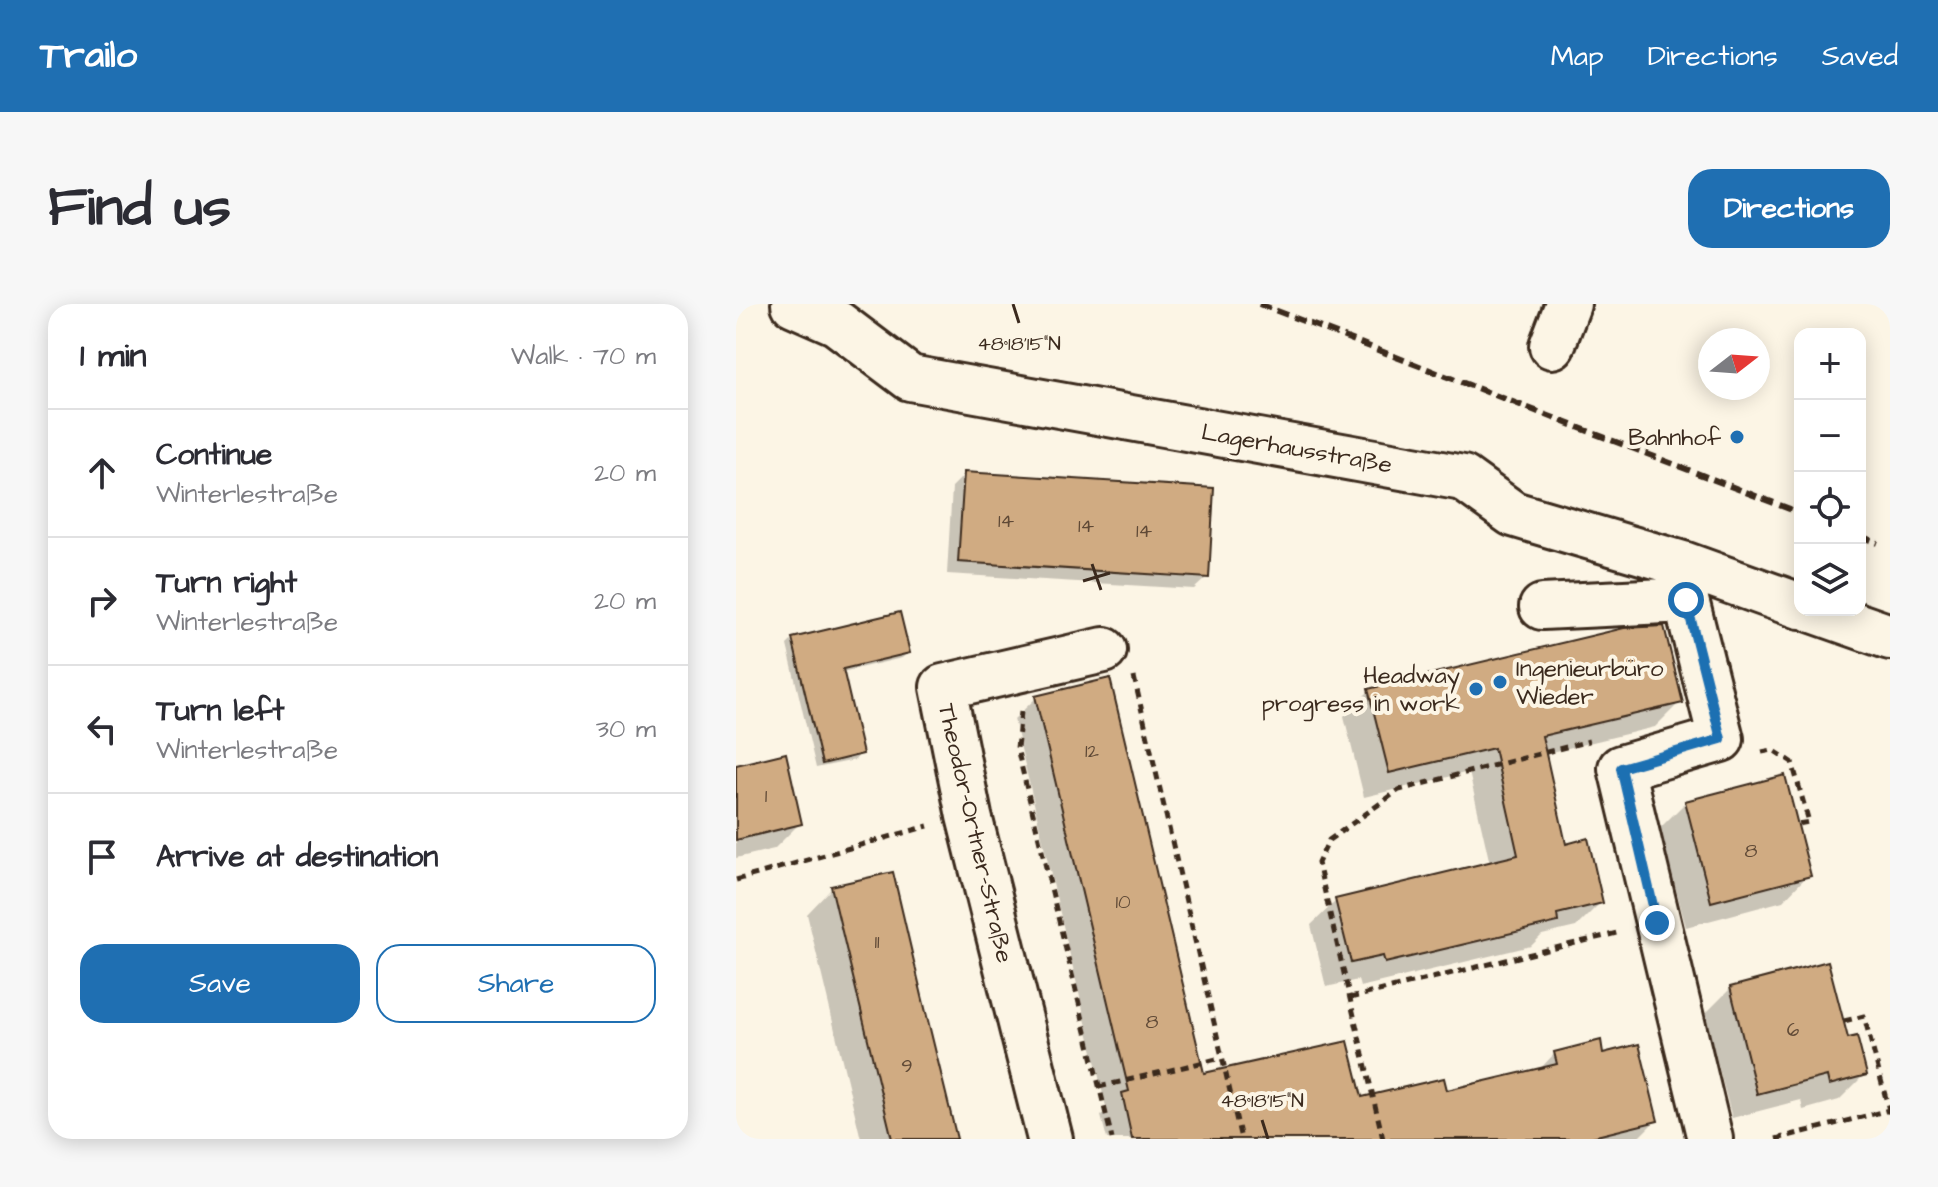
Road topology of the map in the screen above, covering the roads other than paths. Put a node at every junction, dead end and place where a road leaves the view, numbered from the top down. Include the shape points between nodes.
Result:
1 (794, 304) edge
2 (1568, 304) edge
3 (1552, 346) dead end
4 (1685, 582) junction
5 (1794, 605) edge
6 (1542, 607) dead end
7 (1830, 616) edge
8 (1890, 637) edge
9 (1118, 658) road end
10 (1050, 1139) edge
11 (1710, 1139) edge

1 - 4 street, Lagerhausstraße via 837,323 910,378 1463,478 1513,514
2 - 3 street
4 - 5 street, Lagerhausstraße
4 - 6 street via 1664,603
4 - 11 street via 1721,739 1621,768
7 - 8 street
9 - 10 street, Theodor-Ortner-Straße via 943,687 969,816

